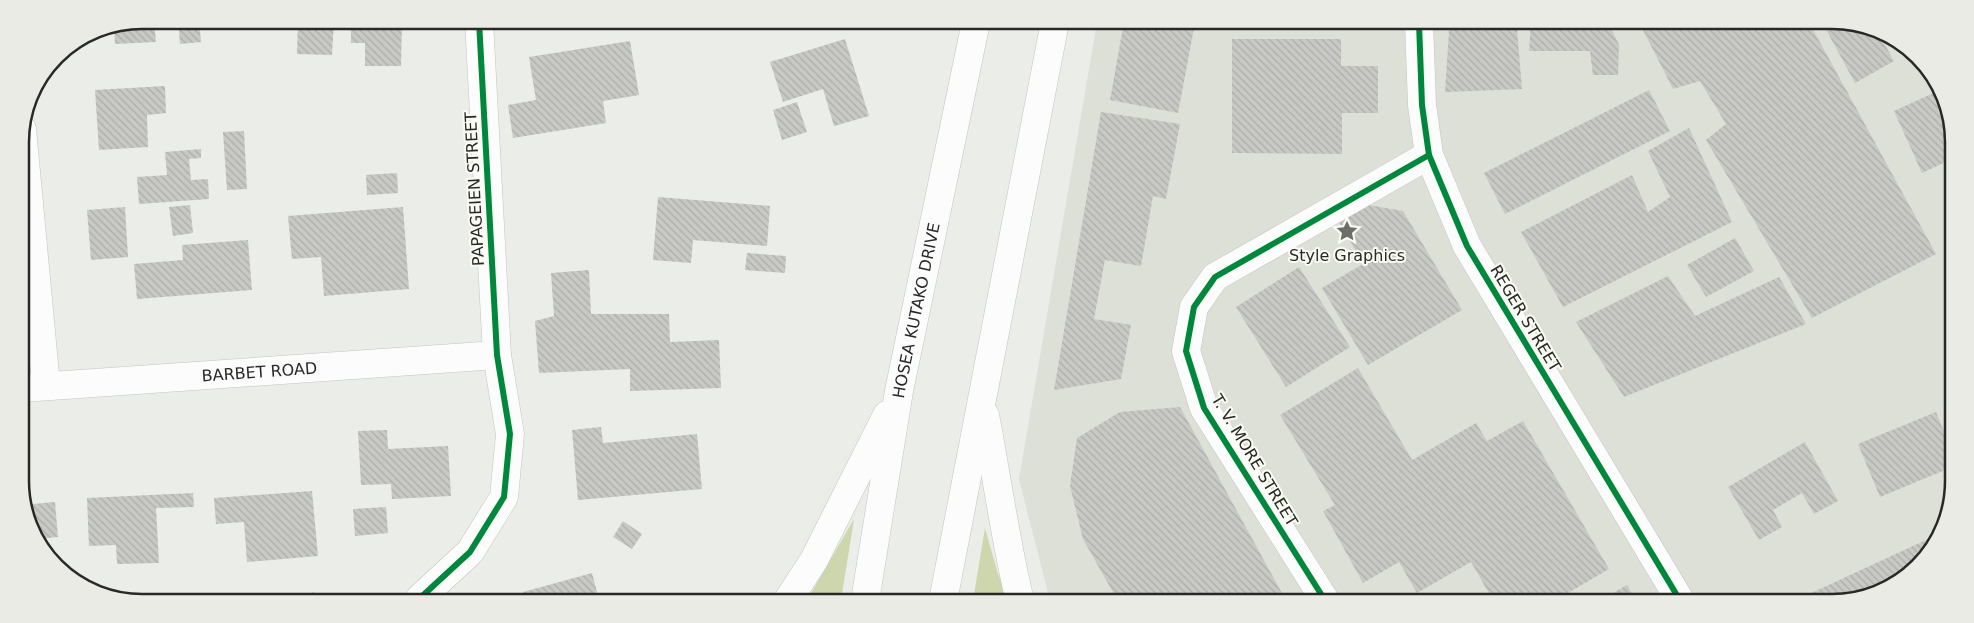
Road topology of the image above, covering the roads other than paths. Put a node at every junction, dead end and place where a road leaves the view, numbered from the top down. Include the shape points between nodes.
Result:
1 (479, 29) edge
2 (975, 29) edge
3 (1054, 29) edge
4 (1419, 29) edge
5 (1430, 155) junction
6 (29, 280) edge
7 (498, 355) junction
8 (34, 387) edge
9 (899, 391) junction
10 (983, 402) junction
11 (425, 594) edge
12 (792, 594) edge
13 (866, 594) edge
14 (944, 594) edge
15 (1018, 594) edge
16 (1321, 594) edge
17 (1676, 594) edge

1 - 7 street, PAPAGEIEN STREET
2 - 9 street, HOSEA KUTAKO DRIVE
3 - 10 street
4 - 5 street, REGER STREET via 1422,105
5 - 16 street, T. V. MORE STREET via 1215,277 1194,307 1186,351 1204,408
5 - 17 street, REGER STREET via 1467,246
6 - 8 street
7 - 8 street, BARBET ROAD
7 - 11 street, PAPAGEIEN STREET via 510,434 504,497 470,552
9 - 12 street via 814,560
9 - 13 street, HOSEA KUTAKO DRIVE
10 - 14 street
10 - 15 street via 1007,549

